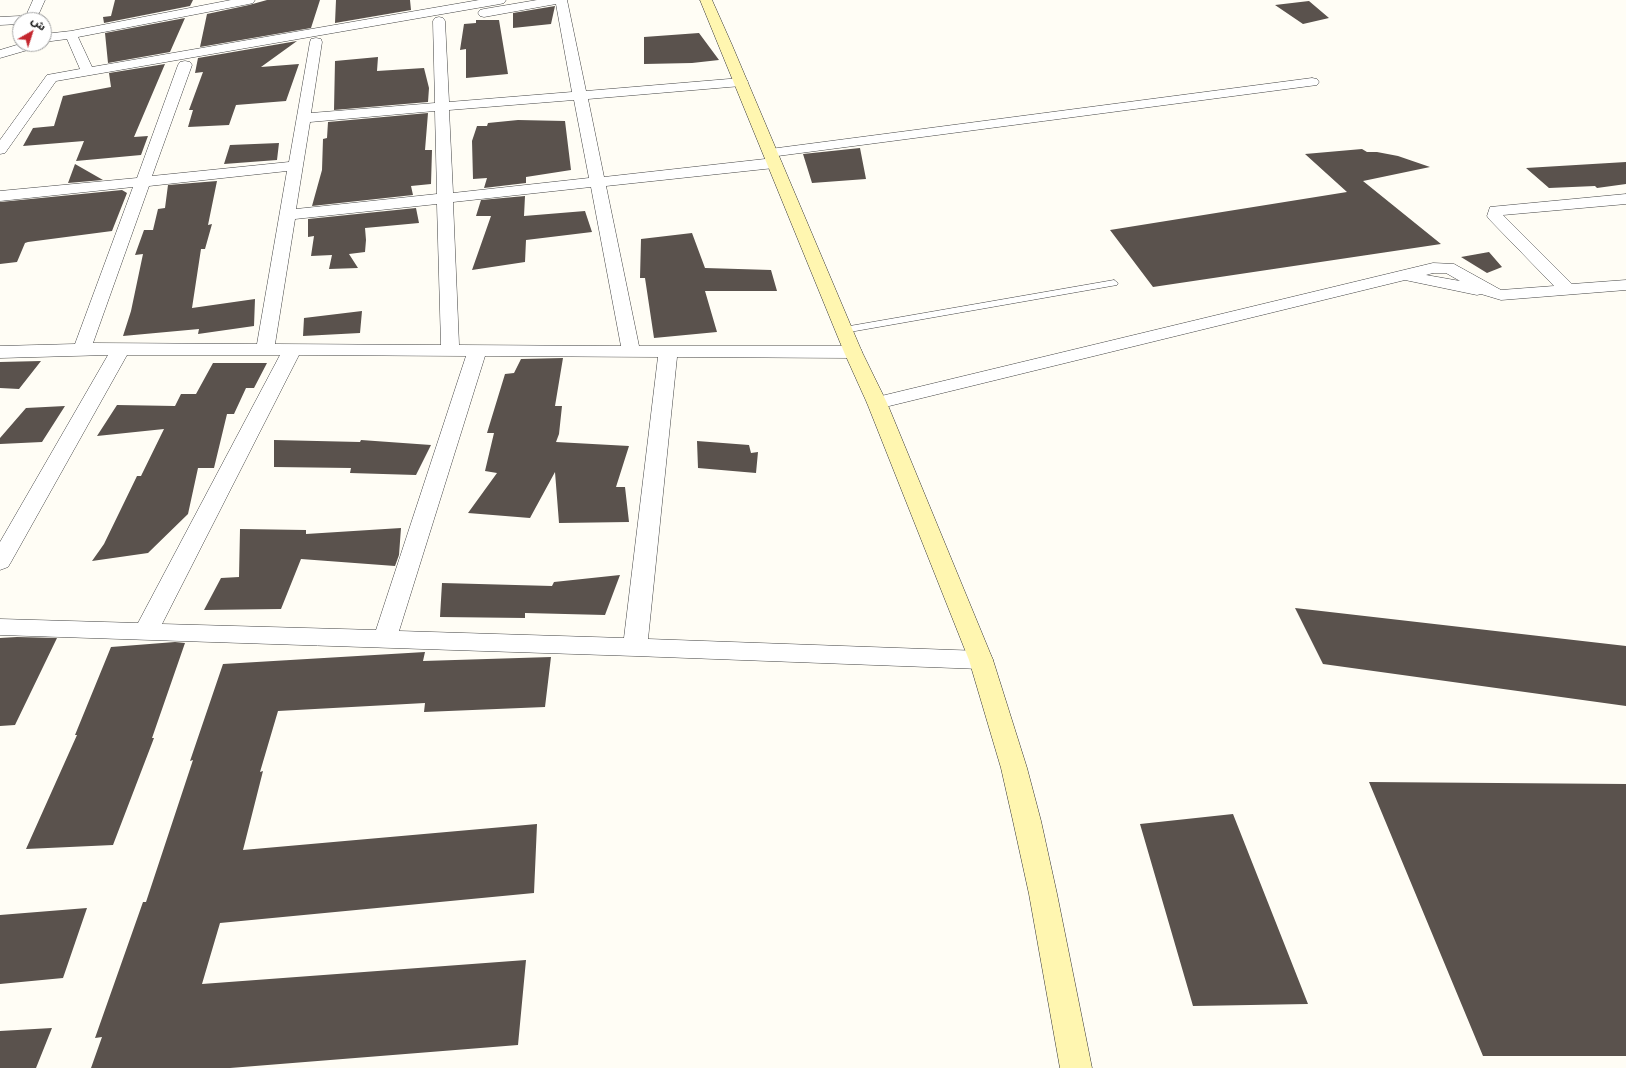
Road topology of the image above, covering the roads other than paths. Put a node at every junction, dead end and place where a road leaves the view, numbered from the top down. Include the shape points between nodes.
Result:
1 (39, 0) edge
2 (249, 0) edge
3 (500, 0) edge
4 (558, 0) edge
5 (561, 0) edge
6 (706, 0) edge
7 (442, 10) edge
8 (34, 12) edge
9 (12, 20) edge
10 (0, 21) edge
11 (71, 35) junction
12 (52, 38) edge
13 (316, 42) junction
14 (12, 50) edge
15 (0, 54) edge
16 (185, 65) junction
17 (88, 72) junction
18 (741, 82) junction
19 (1312, 82) dead end
20 (42, 90) junction
21 (580, 94) junction
22 (442, 106) junction
23 (304, 118) junction
24 (0, 150) edge
25 (772, 158) junction
26 (296, 166) junction
27 (142, 182) junction
28 (597, 182) junction
29 (0, 196) edge
30 (445, 197) junction
31 (1626, 199) edge
32 (288, 215) junction
33 (1114, 283) dead end
34 (1626, 285) edge
35 (1568, 290) junction
36 (844, 330) junction
37 (82, 349) junction
38 (121, 349) junction
39 (265, 350) junction
40 (292, 350) junction
41 (450, 350) junction
42 (477, 350) junction
43 (631, 351) junction
44 (668, 351) junction
45 (0, 352) edge
46 (853, 352) junction
47 (877, 404) junction
48 (0, 562) edge
49 (0, 627) edge
50 (146, 632) junction
51 (385, 639) junction
52 (635, 646) junction
53 (981, 660) junction
54 (1076, 1068) edge

1 - 8 street
2 - 11 street
3 - 7 street
4 - 7 street
5 - 21 street
6 - 18 main road
7 - 13 street
7 - 17 street
7 - 22 street
9 - 10 street
11 - 12 street
11 - 17 street
13 - 16 street
13 - 23 street
14 - 15 street
16 - 20 street
16 - 27 street
17 - 20 street via 52,78
18 - 21 street
18 - 25 main road
19 - 25 street
20 - 24 street
21 - 22 street
21 - 28 street
22 - 23 street
22 - 30 street
23 - 26 street
25 - 28 street
25 - 36 main road
26 - 27 street
26 - 32 street
27 - 29 street
27 - 37 street
28 - 30 street
28 - 43 street
30 - 32 street
30 - 41 street
31 - 35 street via 1496,210 1495,216
32 - 39 street
33 - 36 lane
34 - 35 street
35 - 47 street via 1505,295 1492,293 1460,273 1448,268 1433,268
36 - 46 main road
37 - 38 street
37 - 45 street
38 - 39 street
38 - 48 street
39 - 40 street
40 - 41 street
40 - 50 street
41 - 42 street
42 - 43 street
42 - 51 street
43 - 44 street
44 - 46 street
44 - 52 street
46 - 47 main road
47 - 53 main road
49 - 50 street
50 - 51 street
51 - 52 street
52 - 53 street
53 - 54 main road via 1014,768 1027,821

